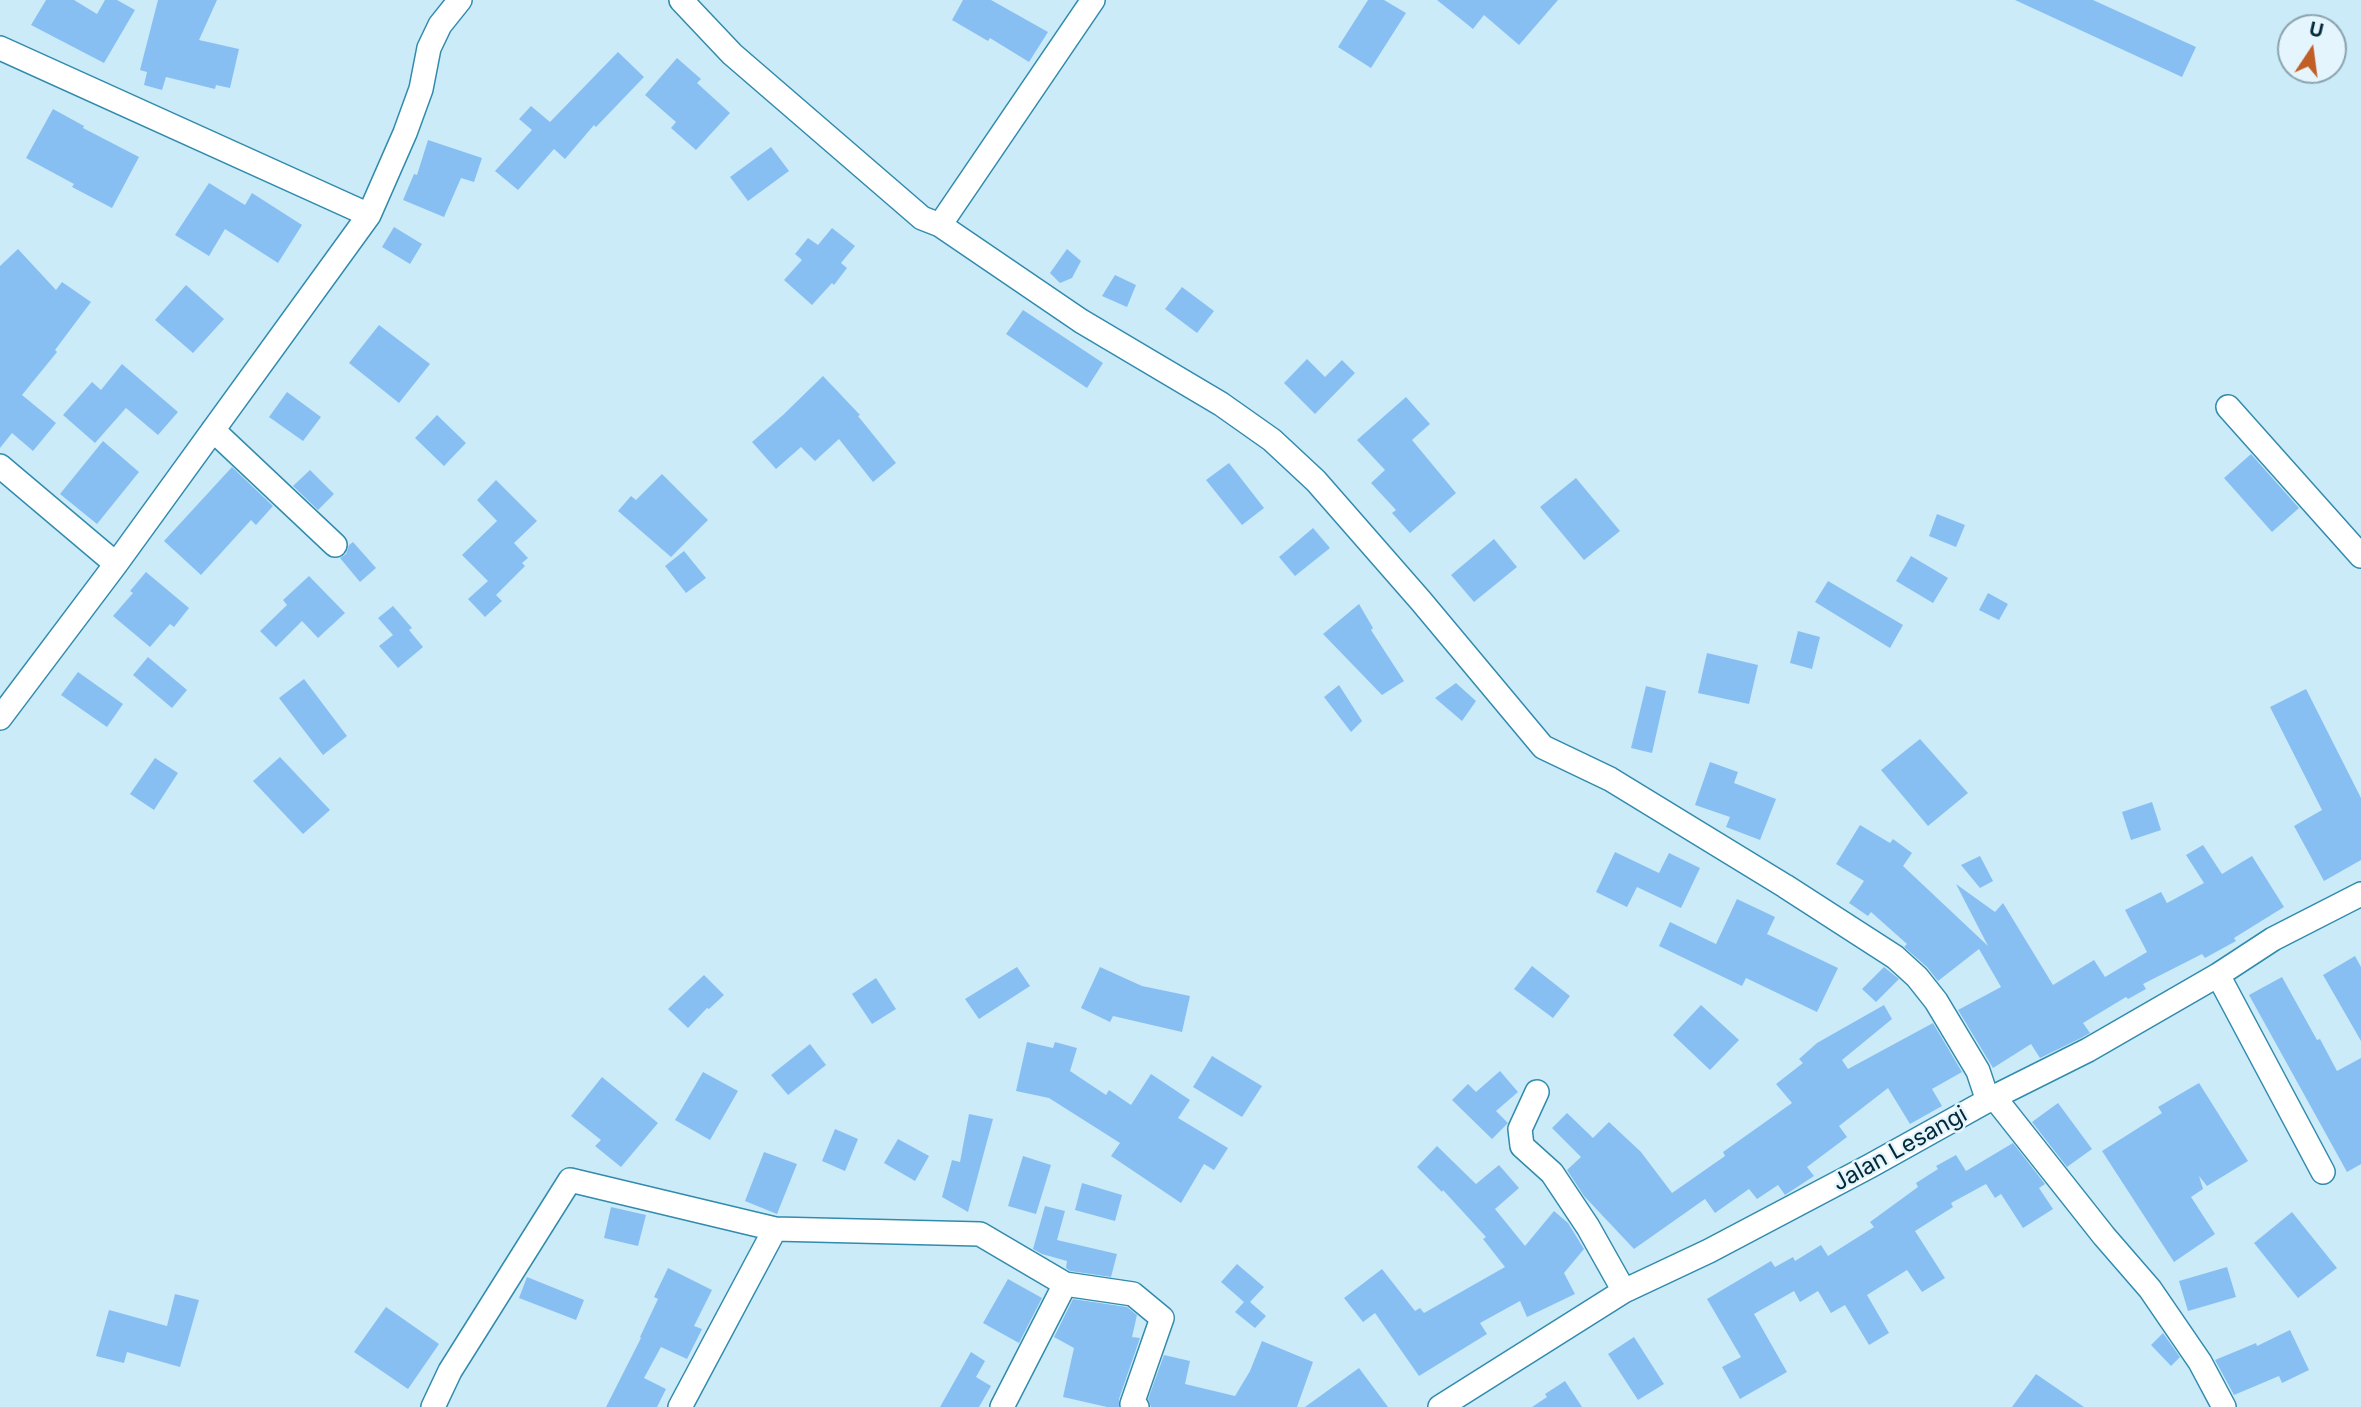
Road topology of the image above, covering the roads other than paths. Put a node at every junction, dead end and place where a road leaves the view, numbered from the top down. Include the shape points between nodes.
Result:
1 (460, 0) edge
2 (681, 0) edge
3 (1093, 0) edge
4 (0, 48) edge
5 (369, 215) junction
6 (940, 225) junction
7 (2228, 407) dead end
8 (213, 430) junction
9 (0, 466) edge
10 (335, 545) dead end
11 (2361, 556) edge
12 (116, 564) junction
13 (0, 718) edge
14 (2361, 894) edge
15 (2218, 975) junction
16 (1537, 1092) dead end
17 (1991, 1099) junction
18 (2323, 1172) dead end
19 (775, 1229) junction
20 (1065, 1284) junction
21 (1624, 1291) junction
22 (433, 1407) edge
23 (680, 1407) edge
24 (1002, 1407) edge
25 (1137, 1407) edge
26 (1440, 1407) edge
27 (2224, 1407) edge

1 - 5 street via 429,48 421,89
2 - 6 street via 732,54 819,131 922,218
3 - 6 street
4 - 5 street
5 - 8 street
6 - 17 street via 1081,321 1222,404 1272,440 1316,481 1543,747 1610,779 1895,957 1936,1001
7 - 11 street
8 - 10 street
8 - 12 street
9 - 12 street
12 - 13 street
14 - 15 street, Jalan Lesangi via 2273,939
15 - 17 street, Jalan Lesangi
15 - 18 street
16 - 21 street via 1520,1129 1522,1146 1552,1173
17 - 21 street, Jalan Lesangi via 1709,1251
17 - 27 street via 2150,1289 2200,1362
19 - 20 street via 980,1234
19 - 22 street via 570,1180 450,1371
19 - 23 street
20 - 24 street
20 - 25 street via 1133,1294 1162,1318 1132,1404
21 - 26 street, Jalan Lesangi

